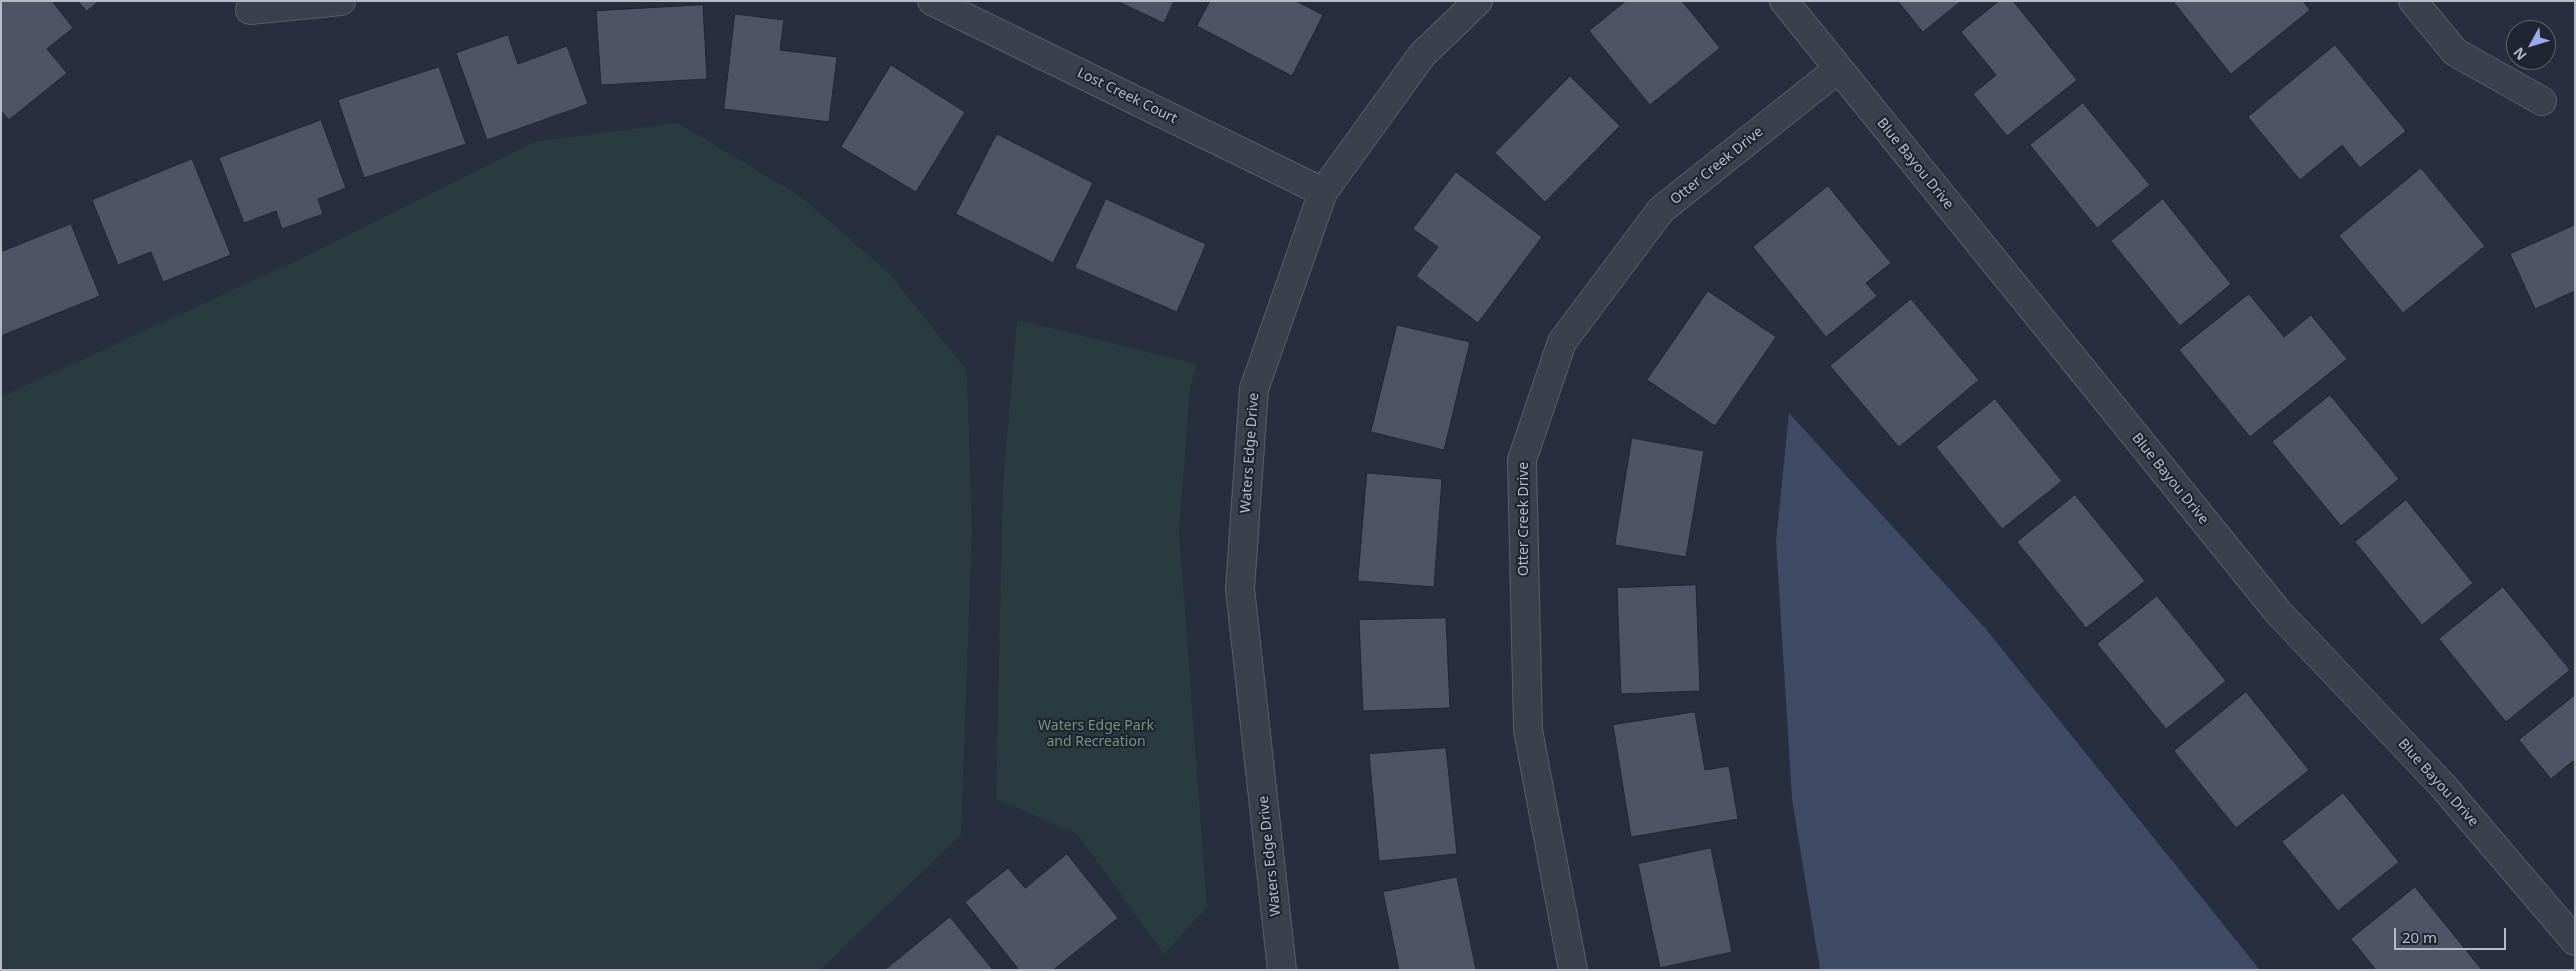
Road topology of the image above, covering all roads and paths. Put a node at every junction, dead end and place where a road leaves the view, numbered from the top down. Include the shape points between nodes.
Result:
1 (341, 1) edge
2 (932, 1) edge
3 (1478, 1) edge
4 (1784, 1) edge
5 (2413, 1) edge
6 (250, 10) dead end
7 (1838, 69) junction
8 (2542, 101) dead end
9 (1323, 192) junction
10 (2575, 941) edge
11 (1282, 970) edge
12 (1573, 970) edge

1 - 6 street
2 - 9 street, Lost Creek Court
3 - 9 street, Waters Edge Drive via 1422,55
4 - 7 street, Blue Bayou Drive
5 - 8 street via 2455,52
7 - 10 street, Blue Bayou Drive via 2278,612 2442,785
7 - 12 street, Otter Creek Drive via 1661,210 1562,342 1522,460 1528,730
9 - 11 street, Waters Edge Drive via 1254,389 1240,589

